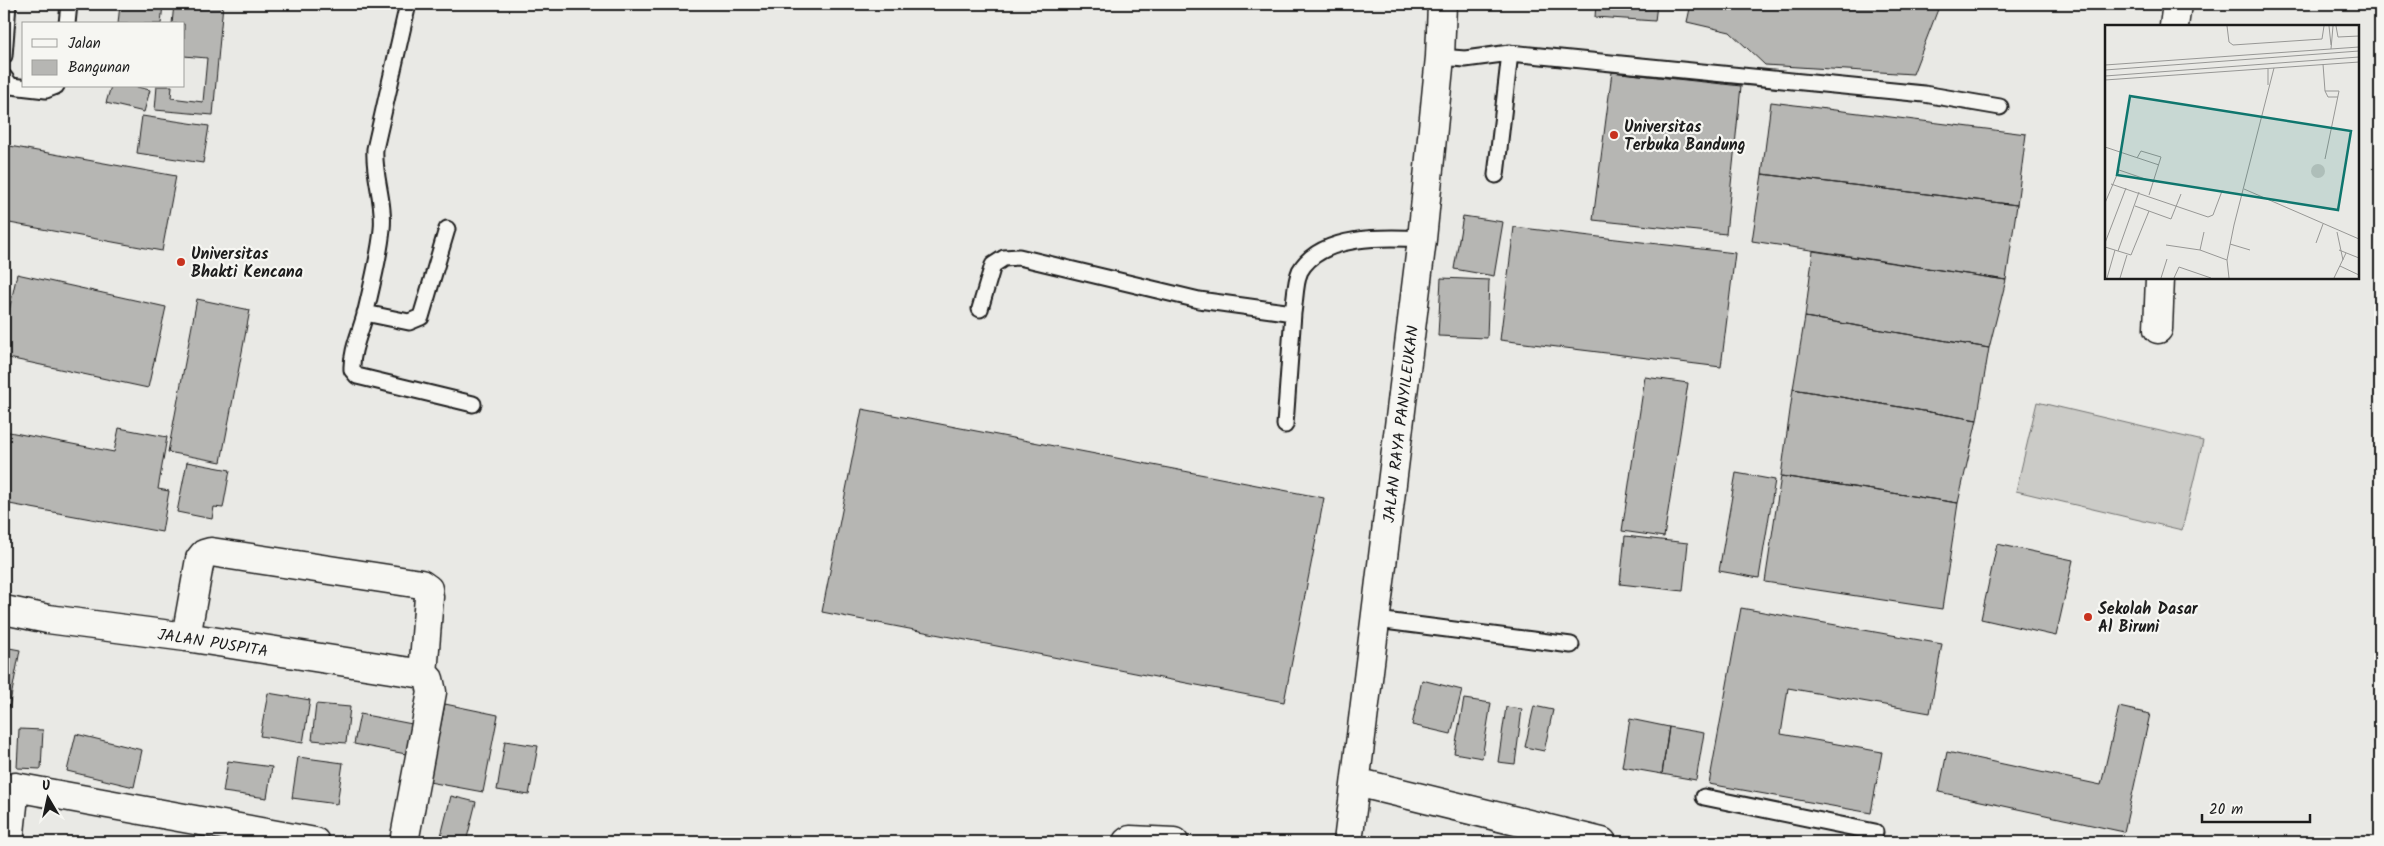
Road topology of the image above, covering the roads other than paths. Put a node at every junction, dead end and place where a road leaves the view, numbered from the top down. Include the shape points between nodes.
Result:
1 (8, 4) edge
2 (70, 4) edge
3 (408, 4) edge
4 (1442, 4) edge
5 (2177, 4) edge
6 (68, 22) edge
7 (2174, 25) edge
8 (1510, 53) junction
9 (4, 56) edge
10 (1440, 57) junction
11 (4, 77) edge
12 (22, 87) edge
13 (28, 88) edge
14 (51, 88) edge
15 (2000, 107) dead end
16 (1496, 175) dead end
17 (447, 229) dead end
18 (1422, 239) junction
19 (2160, 279) edge
20 (980, 309) dead end
21 (365, 313) junction
22 (1293, 313) junction
23 (2158, 329) dead end
24 (473, 404) dead end
25 (1284, 425) dead end
26 (4, 610) edge
27 (1377, 620) junction
28 (186, 637) junction
29 (1571, 645) dead end
30 (423, 674) junction
31 (1356, 782) junction
32 (10, 786) edge
33 (1704, 797) dead end
34 (9, 842) edge
35 (315, 842) edge
36 (404, 842) edge
37 (1127, 842) edge
38 (1174, 842) edge
39 (1348, 842) edge
40 (1602, 842) edge
41 (1873, 842) edge

1 - 9 lane
2 - 6 lane
3 - 21 lane via 375,149 382,228
4 - 10 street, JALAN RAYA PANYILEUKAN
5 - 7 street
8 - 10 lane via 1465,59
8 - 15 lane via 1924,94
8 - 16 lane
10 - 18 street, JALAN RAYA PANYILEUKAN
11 - 12 lane via 11,86
13 - 14 lane
17 - 21 lane via 421,316 403,322
18 - 22 lane via 1385,237 1337,244 1316,254 1300,272
18 - 27 street, JALAN RAYA PANYILEUKAN
19 - 23 street
20 - 22 lane via 993,265 1004,258 1018,257 1200,300
21 - 24 lane via 352,361 352,370 357,376
22 - 25 lane
26 - 28 street, JALAN PUSPITA
27 - 29 lane
27 - 31 street, JALAN RAYA PANYILEUKAN
28 - 30 street, JALAN PUSPITA
28 - 30 street via 200,559 211,552 421,584 428,589 429,597
30 - 36 street via 432,692
31 - 39 street, JALAN RAYA PANYILEUKAN
31 - 40 street
32 - 34 street
32 - 35 street
33 - 41 lane via 1875,832
37 - 38 street

